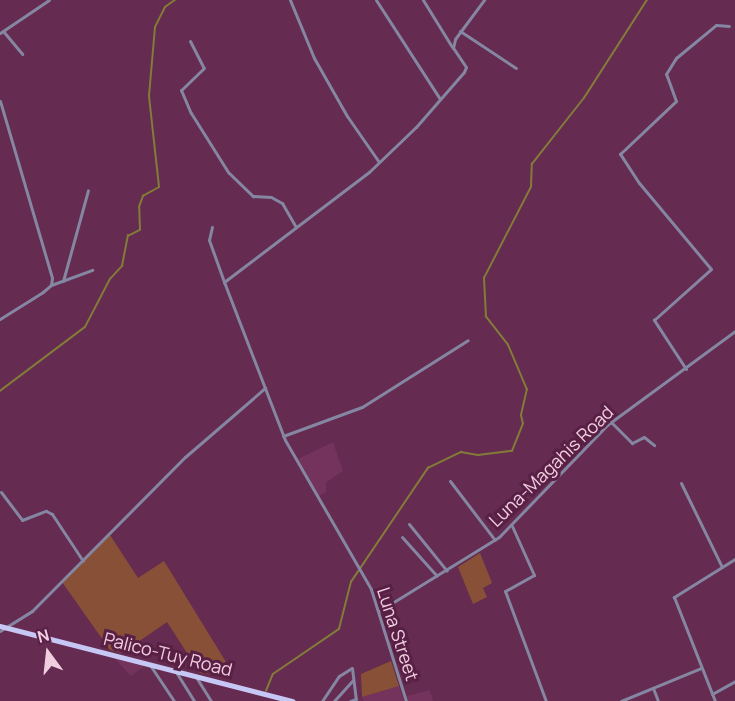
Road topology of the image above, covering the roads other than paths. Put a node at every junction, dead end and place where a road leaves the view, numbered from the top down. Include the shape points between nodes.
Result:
1 (50, 0) edge
2 (290, 0) edge
3 (376, 0) edge
4 (423, 0) edge
5 (484, 0) edge
6 (729, 26) dead end
7 (460, 31) junction
8 (2, 32) edge
9 (190, 41) dead end
10 (453, 48) junction
11 (22, 54) dead end
12 (516, 68) dead end
13 (441, 99) junction
14 (0, 101) edge
15 (379, 162) junction
16 (88, 190) dead end
17 (212, 227) dead end
18 (296, 227) junction
19 (92, 270) dead end
20 (63, 281) junction
21 (224, 282) junction
22 (51, 285) junction
23 (0, 319) edge
24 (735, 331) edge
25 (468, 340) dead end
26 (686, 369) junction
27 (265, 387) junction
28 (611, 422) junction
29 (283, 436) junction
30 (654, 445) dead end
31 (450, 481) dead end
32 (681, 483) dead end
33 (1, 492) edge
34 (409, 524) dead end
35 (512, 526) junction
36 (402, 537) dead end
37 (495, 540) junction
38 (735, 559) edge
39 (83, 561) junction
40 (722, 567) junction
41 (447, 571) junction
42 (437, 576) junction
43 (379, 611) junction
44 (0, 626) edge
45 (8, 628) junction
46 (0, 631) edge
47 (149, 664) junction
48 (701, 668) junction
49 (175, 670) junction
50 (195, 675) junction
51 (353, 680) junction
52 (735, 681) edge
53 (653, 688) junction
54 (712, 694) junction
55 (174, 701) edge
56 (194, 701) edge
57 (211, 701) edge
58 (293, 701) edge
59 (322, 701) edge
60 (334, 701) edge
61 (350, 701) edge
62 (406, 701) edge
63 (546, 701) edge
64 (621, 701) edge
65 (658, 701) edge
66 (714, 701) edge

1 - 8 street
2 - 15 street via 314,58
3 - 13 street
4 - 10 street
5 - 7 street
6 - 26 street via 716,25 676,58 666,74 676,101 620,154 634,177 711,269 654,320
7 - 10 street
7 - 12 street
8 - 11 street
9 - 18 street via 204,69 181,90 191,113 228,172 253,196 271,197 282,203
10 - 13 street via 466,67
13 - 15 street
14 - 22 street
15 - 18 street
16 - 20 street
17 - 21 street, Luna Street via 209,240
18 - 21 street
19 - 20 street
20 - 22 street
21 - 27 street, Luna Street
22 - 23 street
24 - 26 street, Luna-Magahis Road
25 - 29 street via 362,407
26 - 28 street, Luna-Magahis Road
27 - 29 street, Luna Street
27 - 39 street via 185,457
28 - 30 street via 632,443 644,437
28 - 35 street, Luna-Magahis Road via 553,478
29 - 43 street, Luna Street
31 - 37 street
32 - 40 street
33 - 39 street via 22,520 46,511 52,513
34 - 41 street
35 - 37 street, Luna-Magahis Road
35 - 63 street via 534,575 505,591
36 - 42 street
37 - 41 street, Luna-Magahis Road
38 - 40 street
39 - 45 street via 33,611
40 - 48 street via 674,597
41 - 42 street, Luna-Magahis Road
42 - 43 street, Luna-Magahis Road
43 - 62 street, Luna Street
44 - 45 main road, Palico-Tuy Road
45 - 46 street
45 - 47 main road, Palico-Tuy Road
47 - 49 main road, Palico-Tuy Road
47 - 55 street
48 - 53 street
48 - 54 street
49 - 50 main road, Palico-Tuy Road
49 - 56 street
50 - 57 street
50 - 58 main road, Palico-Tuy Road
51 - 59 street via 350,668
51 - 60 street
51 - 61 street via 356,699
52 - 54 street
53 - 64 street
53 - 65 street
54 - 66 street

